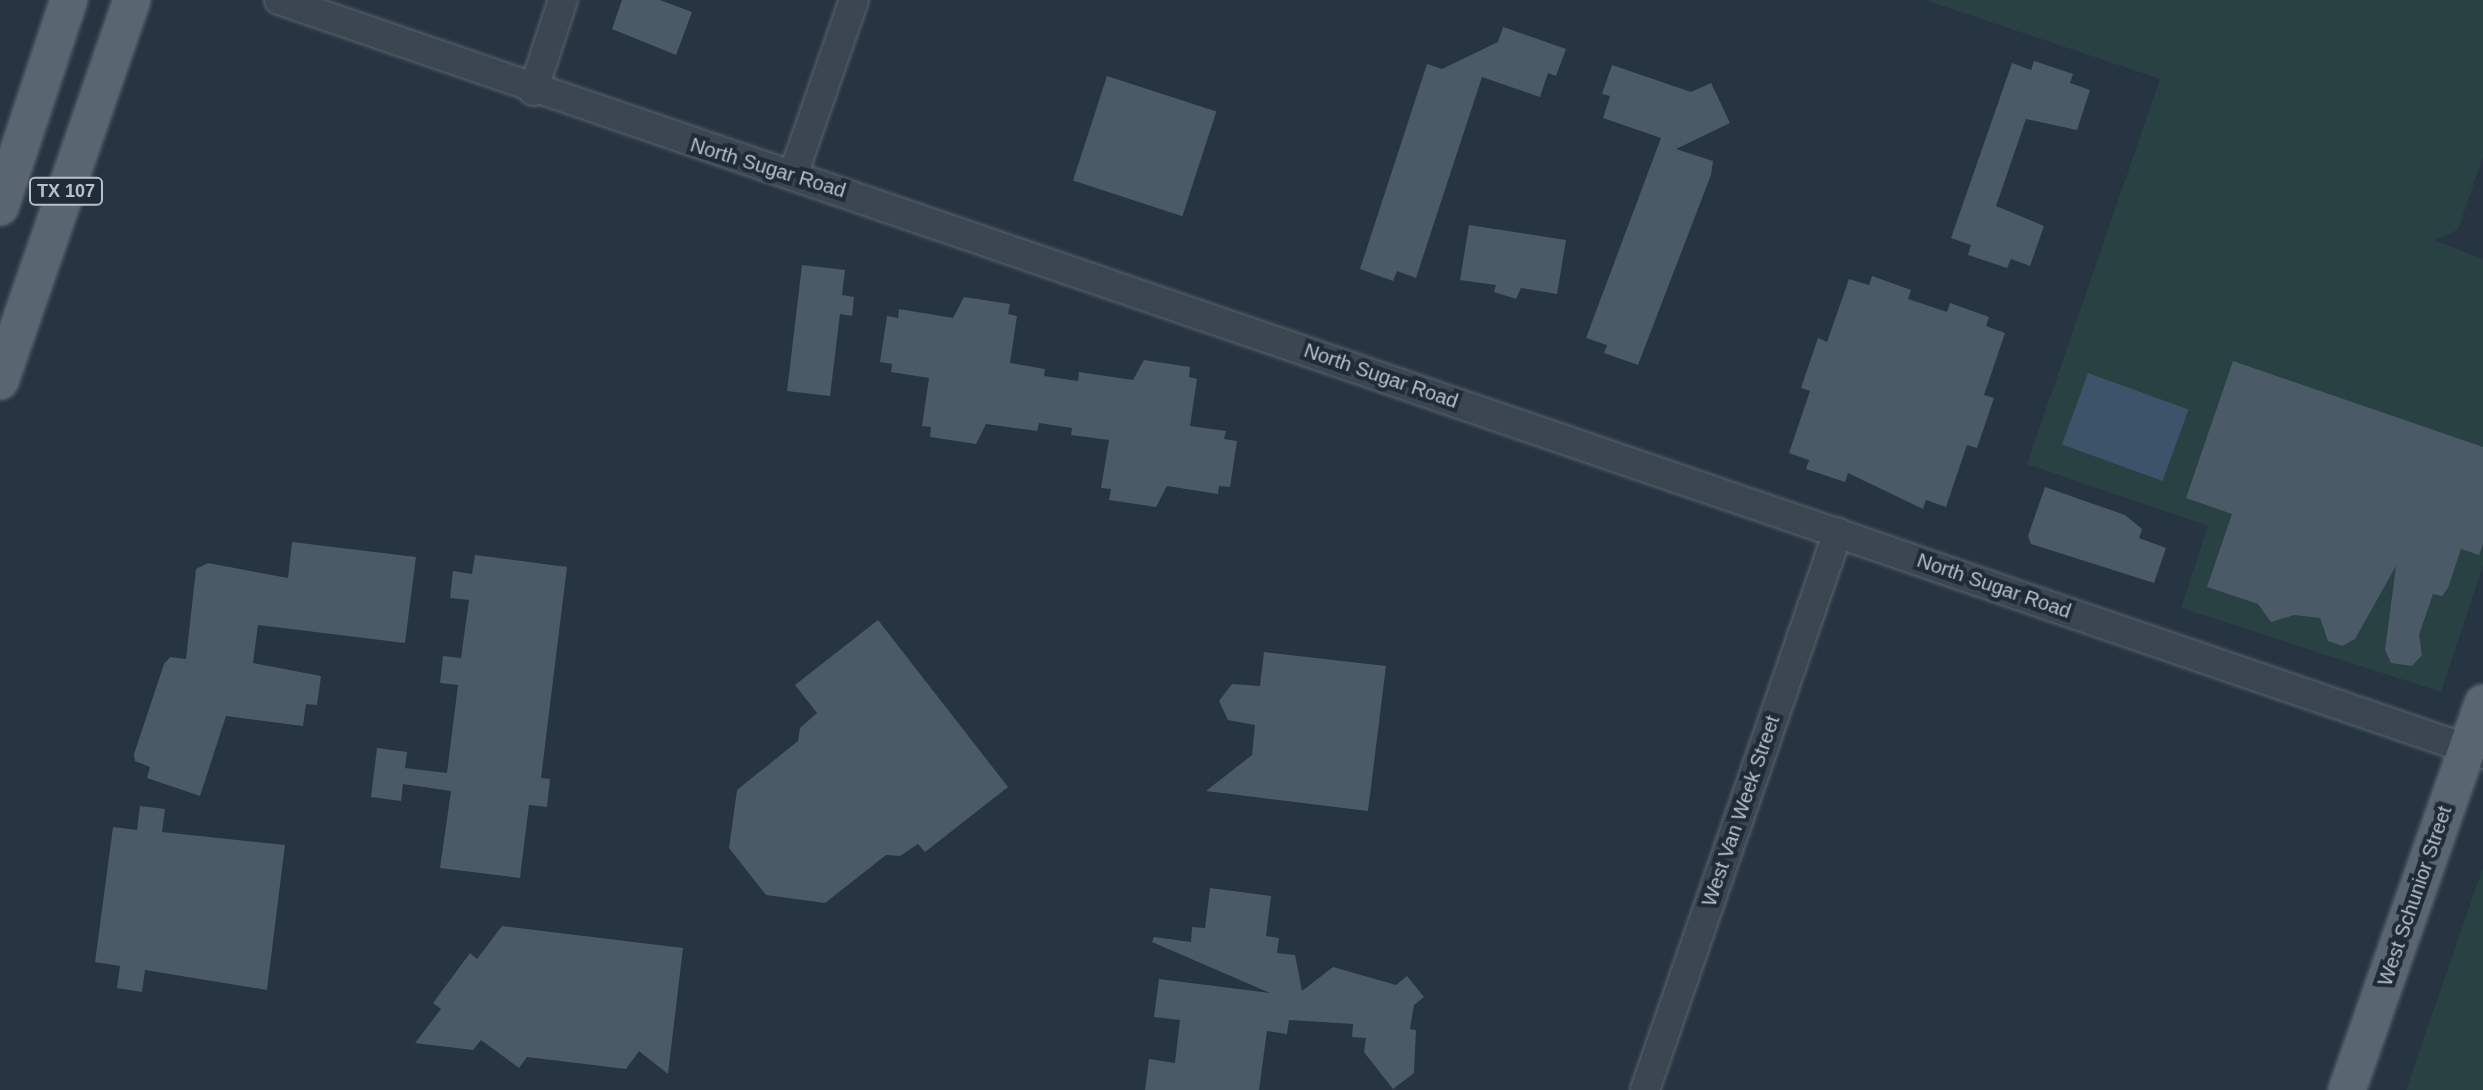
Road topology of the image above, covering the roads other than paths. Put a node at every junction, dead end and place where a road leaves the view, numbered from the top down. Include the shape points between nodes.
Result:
1 (69, 0) edge
2 (132, 0) edge
3 (279, 0) edge
4 (563, 0) edge
5 (854, 0) edge
6 (533, 91) junction
7 (793, 175) junction
8 (0, 207) edge
9 (0, 381) edge
10 (1838, 532) junction
11 (2483, 703) edge
12 (2475, 751) edge
13 (1645, 1090) edge
14 (2347, 1090) edge

1 - 8 main road, TX 107
2 - 9 main road, TX 107
3 - 6 street, North Sugar Road
4 - 6 street
5 - 7 street
6 - 7 street, North Sugar Road
7 - 10 street, North Sugar Road
10 - 12 street, North Sugar Road
10 - 13 street, West Van Week Street
11 - 12 main road, West Schunior Street
12 - 14 main road, West Schunior Street

